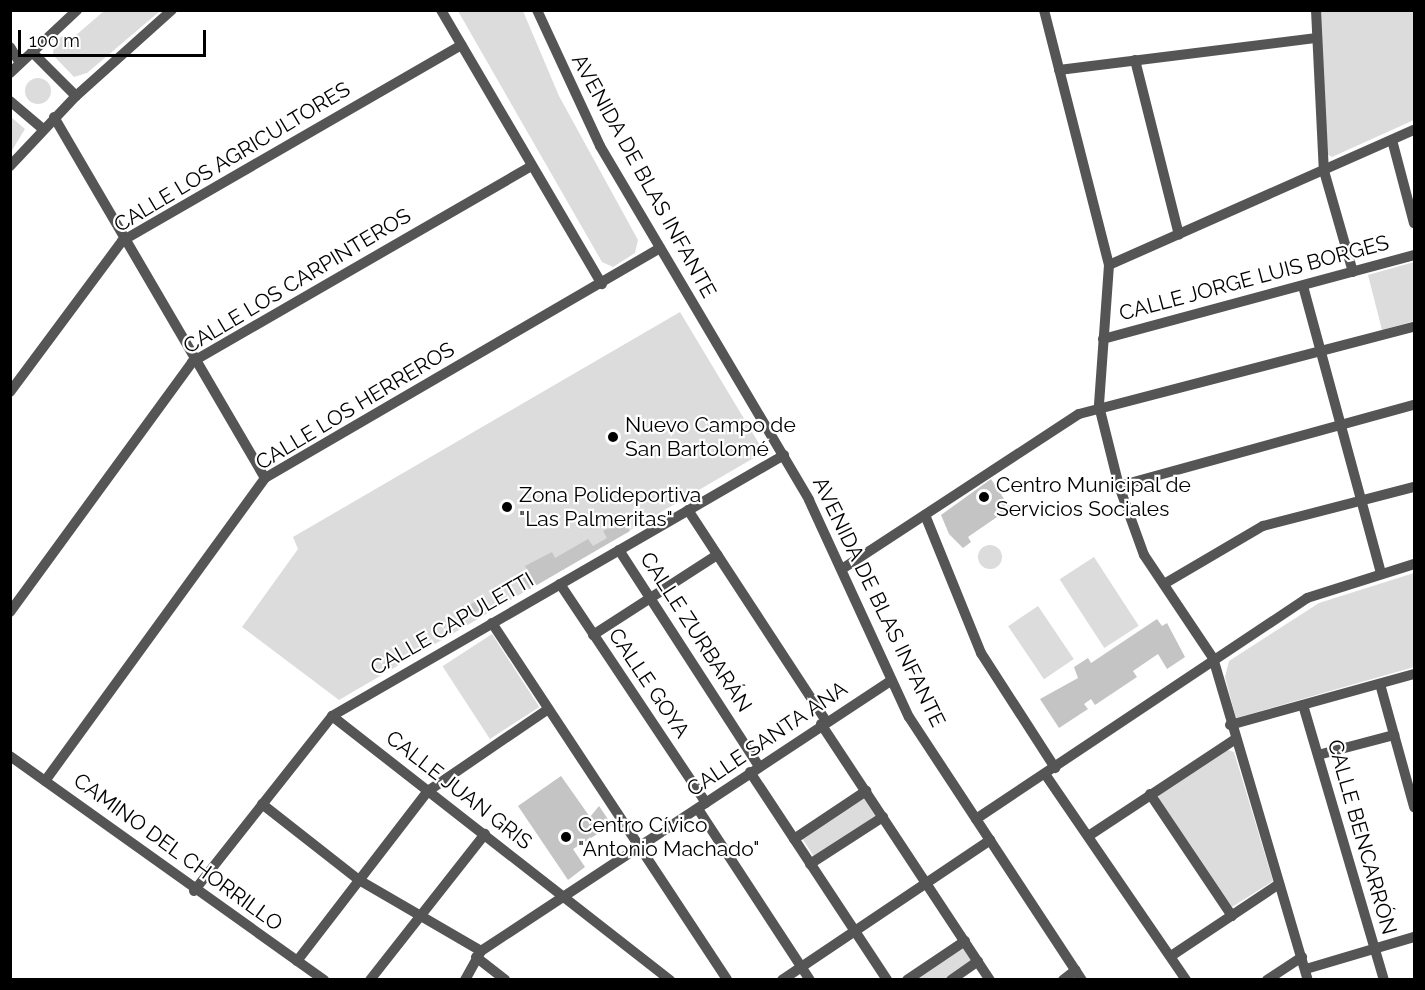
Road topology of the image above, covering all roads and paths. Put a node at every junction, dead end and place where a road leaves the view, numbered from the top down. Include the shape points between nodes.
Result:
1 (77, 10) edge
2 (172, 10) edge
3 (441, 10) edge
4 (537, 10) edge
5 (1044, 10) edge
6 (1316, 10) edge
7 (1317, 38) junction
8 (461, 45) junction
9 (10, 47) edge
10 (32, 52) junction
11 (1135, 60) junction
12 (20, 63) junction
13 (1059, 70) junction
14 (10, 73) edge
15 (76, 96) junction
16 (10, 101) edge
17 (54, 117) junction
18 (43, 129) junction
19 (1414, 130) edge
20 (1392, 140) junction
21 (10, 166) edge
22 (531, 166) junction
23 (1324, 171) junction
24 (1414, 223) edge
25 (1179, 235) junction
26 (122, 241) junction
27 (660, 248) junction
28 (1414, 255) edge
29 (1109, 265) junction
30 (1353, 272) junction
31 (602, 284) junction
32 (1303, 286) junction
33 (1414, 327) edge
34 (1103, 339) junction
35 (1320, 350) junction
36 (192, 362) junction
37 (10, 392) edge
38 (1414, 405) edge
39 (1099, 406) junction
40 (1343, 426) junction
41 (784, 455) junction
42 (265, 478) junction
43 (1119, 486) junction
44 (1414, 487) edge
45 (1362, 501) junction
46 (688, 510) junction
47 (926, 515) junction
48 (619, 550) junction
49 (717, 555) junction
50 (1414, 564) edge
51 (842, 569) junction
52 (1381, 573) junction
53 (560, 584) junction
54 (1164, 584) junction
55 (651, 597) junction
56 (10, 612) edge
57 (492, 623) junction
58 (593, 635) junction
59 (1214, 658) junction
60 (1414, 674) edge
61 (891, 681) junction
62 (1380, 684) junction
63 (1303, 705) junction
64 (548, 709) junction
65 (332, 716) junction
66 (824, 723) junction
67 (1230, 725) junction
68 (1394, 735) junction
69 (1234, 740) junction
70 (1318, 755) junction
71 (10, 756) edge
72 (755, 769) junction
73 (1050, 771) junction
74 (45, 781) junction
75 (428, 791) junction
76 (866, 791) junction
77 (1150, 794) junction
78 (262, 804) junction
79 (702, 806) junction
80 (1414, 807) edge
81 (883, 817) junction
82 (976, 819) junction
83 (485, 834) junction
84 (1090, 835) junction
85 (794, 839) junction
86 (990, 840) junction
87 (641, 846) junction
88 (810, 864) junction
89 (358, 880) junction
90 (927, 882) junction
91 (1279, 884) junction
92 (194, 891) junction
93 (562, 896) junction
94 (420, 914) junction
95 (1232, 916) junction
96 (854, 930) junction
97 (1412, 940) edge
98 (965, 941) junction
99 (1375, 949) junction
100 (479, 954) junction
101 (1171, 956) junction
102 (1302, 957) junction
103 (297, 961) junction
104 (978, 962) junction
105 (801, 966) junction
106 (1307, 974) edge
107 (1079, 975) edge
108 (324, 980) edge
109 (370, 980) edge
110 (465, 980) edge
111 (505, 980) edge
112 (670, 980) edge
113 (727, 980) edge
114 (782, 980) edge
115 (810, 980) edge
116 (887, 980) edge
117 (907, 980) edge
118 (951, 980) edge
119 (990, 980) edge
120 (1063, 980) edge
121 (1186, 980) edge
122 (1267, 980) edge
123 (1384, 980) edge

1 - 10 street
2 - 15 street
3 - 8 street
4 - 27 street, AVENIDA DE BLAS INFANTE via 583,115
5 - 13 street
6 - 7 street
7 - 11 street
7 - 23 street
8 - 22 street
8 - 26 street, CALLE LOS AGRICULTORES
9 - 12 street
10 - 12 street
10 - 15 street
11 - 13 street
11 - 25 street
12 - 14 street
13 - 29 street
15 - 17 street
16 - 18 street
17 - 18 street
17 - 26 street
18 - 21 street
19 - 20 street
20 - 23 street
20 - 24 street
22 - 31 street
22 - 36 street, CALLE LOS CARPINTEROS
23 - 25 street
23 - 30 street
25 - 29 street
26 - 36 street
26 - 37 street, CALLE LOS AGRICULTORES
27 - 31 street, CALLE LOS HERREROS
27 - 41 street, AVENIDA DE BLAS INFANTE
28 - 30 street, CALLE JORGE LUIS BORGES
29 - 34 street
30 - 32 street, CALLE JORGE LUIS BORGES
31 - 42 street, CALLE LOS HERREROS
32 - 34 street, CALLE JORGE LUIS BORGES
32 - 35 street
33 - 35 street
34 - 39 street
35 - 39 street
35 - 40 street
36 - 42 street
36 - 56 street, CALLE LOS CARPINTEROS
38 - 40 street
39 - 43 street
39 - 47 street via 1073,417
40 - 43 street
40 - 45 street
41 - 46 street, CALLE CAPULETTI
41 - 51 street, AVENIDA DE BLAS INFANTE
42 - 74 street, CALLE LOS HERREROS
43 - 54 street via 1144,555
44 - 45 street
45 - 52 street
45 - 54 street via 1263,526
46 - 48 street, CALLE CAPULETTI
46 - 49 street
47 - 51 street
47 - 73 street via 981,653
48 - 53 street, CALLE CAPULETTI
48 - 55 street, CALLE ZURBARÁN
49 - 55 street
49 - 66 street
50 - 52 street
51 - 61 street, AVENIDA DE BLAS INFANTE
52 - 59 street via 1307,598
53 - 57 street, CALLE CAPULETTI
53 - 58 street, CALLE GOYA
54 - 59 street
55 - 58 street
55 - 72 street, CALLE ZURBARÁN
57 - 64 street
57 - 65 street, CALLE CAPULETTI
58 - 79 street, CALLE GOYA
59 - 67 street
59 - 73 street
60 - 62 street
61 - 66 street, CALLE SANTA ANA
61 - 82 street, AVENIDA DE BLAS INFANTE
62 - 63 street
62 - 68 street
63 - 67 street
63 - 70 street, CALLE BENCARRÓN
64 - 75 street
64 - 87 street
65 - 75 street, CALLE JUAN GRIS
65 - 78 street, CALLE CAPULETTI
66 - 72 street, CALLE SANTA ANA
66 - 76 street
67 - 69 street
68 - 70 street
68 - 80 street
69 - 77 street
69 - 91 street
70 - 99 street, CALLE BENCARRÓN
71 - 74 street, CAMINO DEL CHORRILLO
72 - 79 street, CALLE SANTA ANA
72 - 85 street, CALLE ZURBARÁN
73 - 82 street
73 - 84 street
74 - 92 street, CAMINO DEL CHORRILLO
75 - 83 street, CALLE JUAN GRIS
75 - 89 street
76 - 81 street
76 - 85 street
77 - 84 street
77 - 95 street
78 - 89 street
78 - 92 street, CALLE CAPULETTI
79 - 87 street, CALLE SANTA ANA
79 - 105 street, CALLE GOYA
81 - 88 street
81 - 90 street
82 - 86 street, AVENIDA DE BLAS INFANTE
83 - 93 street, CALLE JUAN GRIS
83 - 94 street
84 - 101 street
85 - 88 street, CALLE ZURBARÁN
86 - 90 street
86 - 107 street, AVENIDA DE BLAS INFANTE
87 - 93 street, CALLE SANTA ANA
87 - 113 street
88 - 96 street, CALLE ZURBARÁN
89 - 94 street
89 - 103 street
90 - 96 street
90 - 98 street
91 - 95 street
91 - 102 street
92 - 103 street, CAMINO DEL CHORRILLO
93 - 100 street, CALLE SANTA ANA
93 - 112 street, CALLE JUAN GRIS
94 - 100 street
94 - 109 street
95 - 101 street
96 - 105 street
96 - 116 street, CALLE ZURBARÁN
97 - 99 street
98 - 104 street
98 - 117 street
99 - 106 street
99 - 123 street, CALLE BENCARRÓN
100 - 110 street
100 - 111 street
101 - 121 street
102 - 106 street
102 - 122 street
103 - 108 street, CAMINO DEL CHORRILLO
104 - 118 street
104 - 119 street
105 - 114 street
105 - 115 street, CALLE GOYA
107 - 120 street

